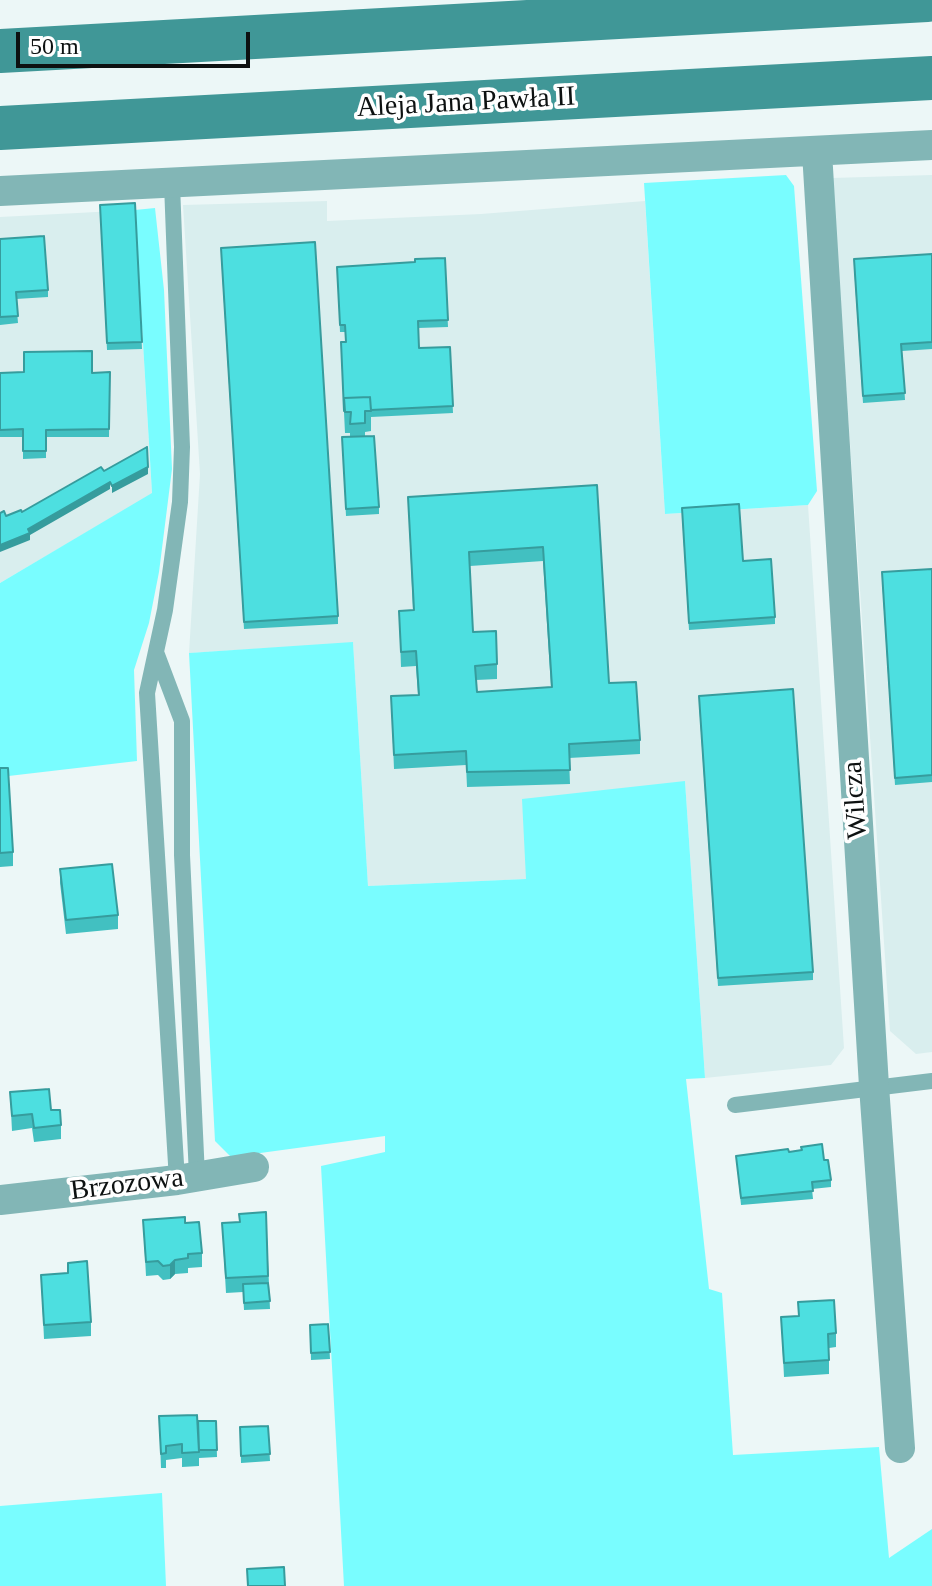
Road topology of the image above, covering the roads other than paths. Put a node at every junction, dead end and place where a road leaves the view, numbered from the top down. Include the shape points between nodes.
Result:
1 (927, 0) edge
2 (0, 51) edge
3 (932, 78) edge
4 (0, 128) edge
5 (932, 145) edge
6 (817, 152) junction
7 (172, 184) junction
8 (0, 191) edge
9 (156, 652) junction
10 (153, 781) junction
11 (183, 790) junction
12 (932, 1081) edge
13 (874, 1086) junction
14 (735, 1105) dead end
15 (254, 1167) dead end
16 (187, 1178) junction
17 (0, 1200) edge
18 (900, 1448) dead end

1 - 2 main road
3 - 4 main road, Aleja Jana Pawła II
5 - 6 street
6 - 7 street
6 - 13 street, Wilcza
7 - 8 street
7 - 9 lane via 182,447 174,551
9 - 10 lane via 147,693
9 - 11 lane via 182,721
10 - 11 lane
10 - 16 lane
11 - 16 lane
12 - 13 lane
13 - 14 lane
13 - 18 street, Wilcza
15 - 16 street, Brzozowa
16 - 17 street, Brzozowa

